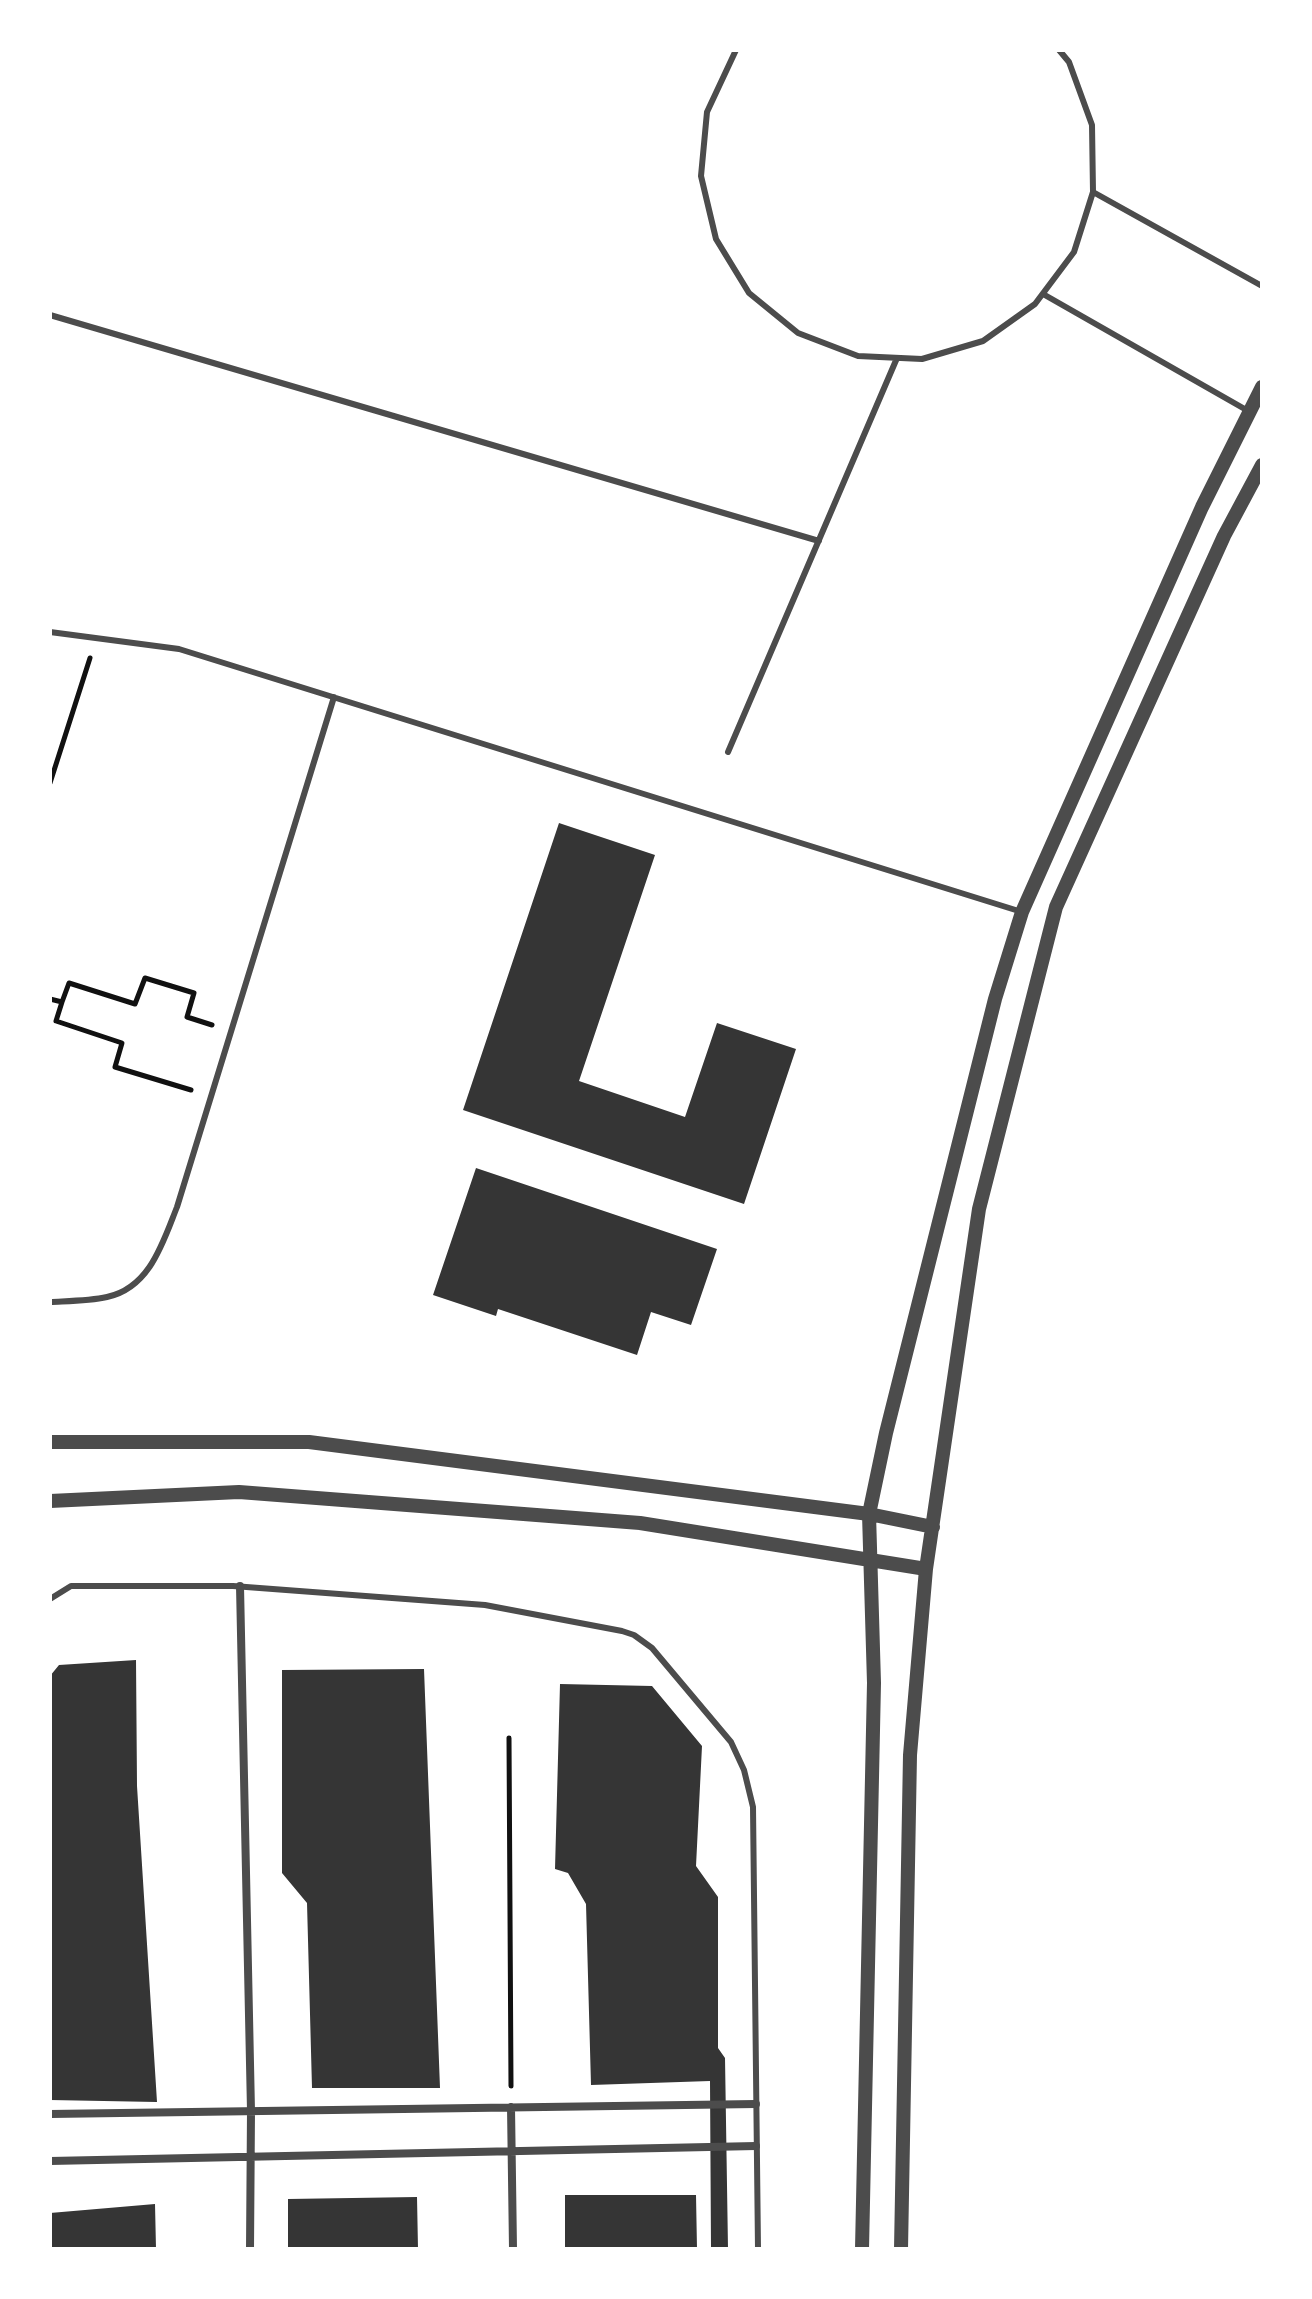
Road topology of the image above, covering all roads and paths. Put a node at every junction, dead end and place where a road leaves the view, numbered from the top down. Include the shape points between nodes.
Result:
1 (736, 50) edge
2 (1059, 50) edge
3 (1093, 192) junction
4 (1262, 286) edge
5 (1043, 294) junction
6 (50, 315) edge
7 (897, 358) junction
8 (1262, 387) edge
9 (1250, 412) junction
10 (1262, 465) edge
11 (819, 541) junction
12 (50, 632) edge
13 (96, 638) junction
14 (334, 697) junction
15 (728, 752) dead end
16 (50, 783) edge
17 (1022, 912) junction
18 (50, 999) edge
19 (62, 1002) junction
20 (231, 1031) junction
21 (211, 1096) junction
22 (50, 1302) edge
23 (50, 1442) edge
24 (50, 1501) edge
25 (869, 1514) junction
26 (933, 1527) junction
27 (870, 1560) junction
28 (926, 1569) junction
29 (240, 1586) junction
30 (50, 1599) edge
31 (509, 1738) dead end
32 (756, 2104) junction
33 (511, 2107) junction
34 (251, 2111) junction
35 (50, 2114) edge
36 (756, 2146) junction
37 (50, 2161) edge
38 (250, 2249) edge
39 (513, 2249) edge
40 (758, 2249) edge
41 (862, 2249) edge
42 (901, 2249) edge

1 - 7 lane via 707,112 701,176 716,239 749,293 798,333 858,356
2 - 3 lane via 1069,62 1092,125
3 - 4 lane
3 - 5 lane via 1074,252
5 - 7 lane via 983,341 922,359
5 - 9 lane
6 - 11 lane
7 - 11 lane
8 - 9 street
9 - 17 street via 1202,507
10 - 26 street via 1224,536 1056,907 979,1209
11 - 15 lane
12 - 13 lane
13 - 14 lane via 179,649
13 - 16 path
14 - 17 lane
14 - 20 lane
17 - 25 street via 991,1015
18 - 19 path
19 - 20 path via 69,983 135,1004 145,978 194,993 187,1017
19 - 21 path via 56,1021 122,1043 115,1067
20 - 21 lane
21 - 22 lane via 177,1207 146,1274 108,1297
23 - 25 street via 309,1442
24 - 27 street via 239,1492 640,1523
25 - 26 street
25 - 27 street
26 - 28 street
27 - 28 street
27 - 41 street via 874,1683
28 - 42 street via 910,1755
29 - 30 lane via 71,1586
29 - 32 lane via 485,1605 622,1631 652,1648 731,1742 753,1807
29 - 34 street
31 - 33 path
32 - 33 street
32 - 36 lane
33 - 34 street
33 - 39 street
34 - 35 street
34 - 38 street
36 - 37 street
36 - 40 lane

